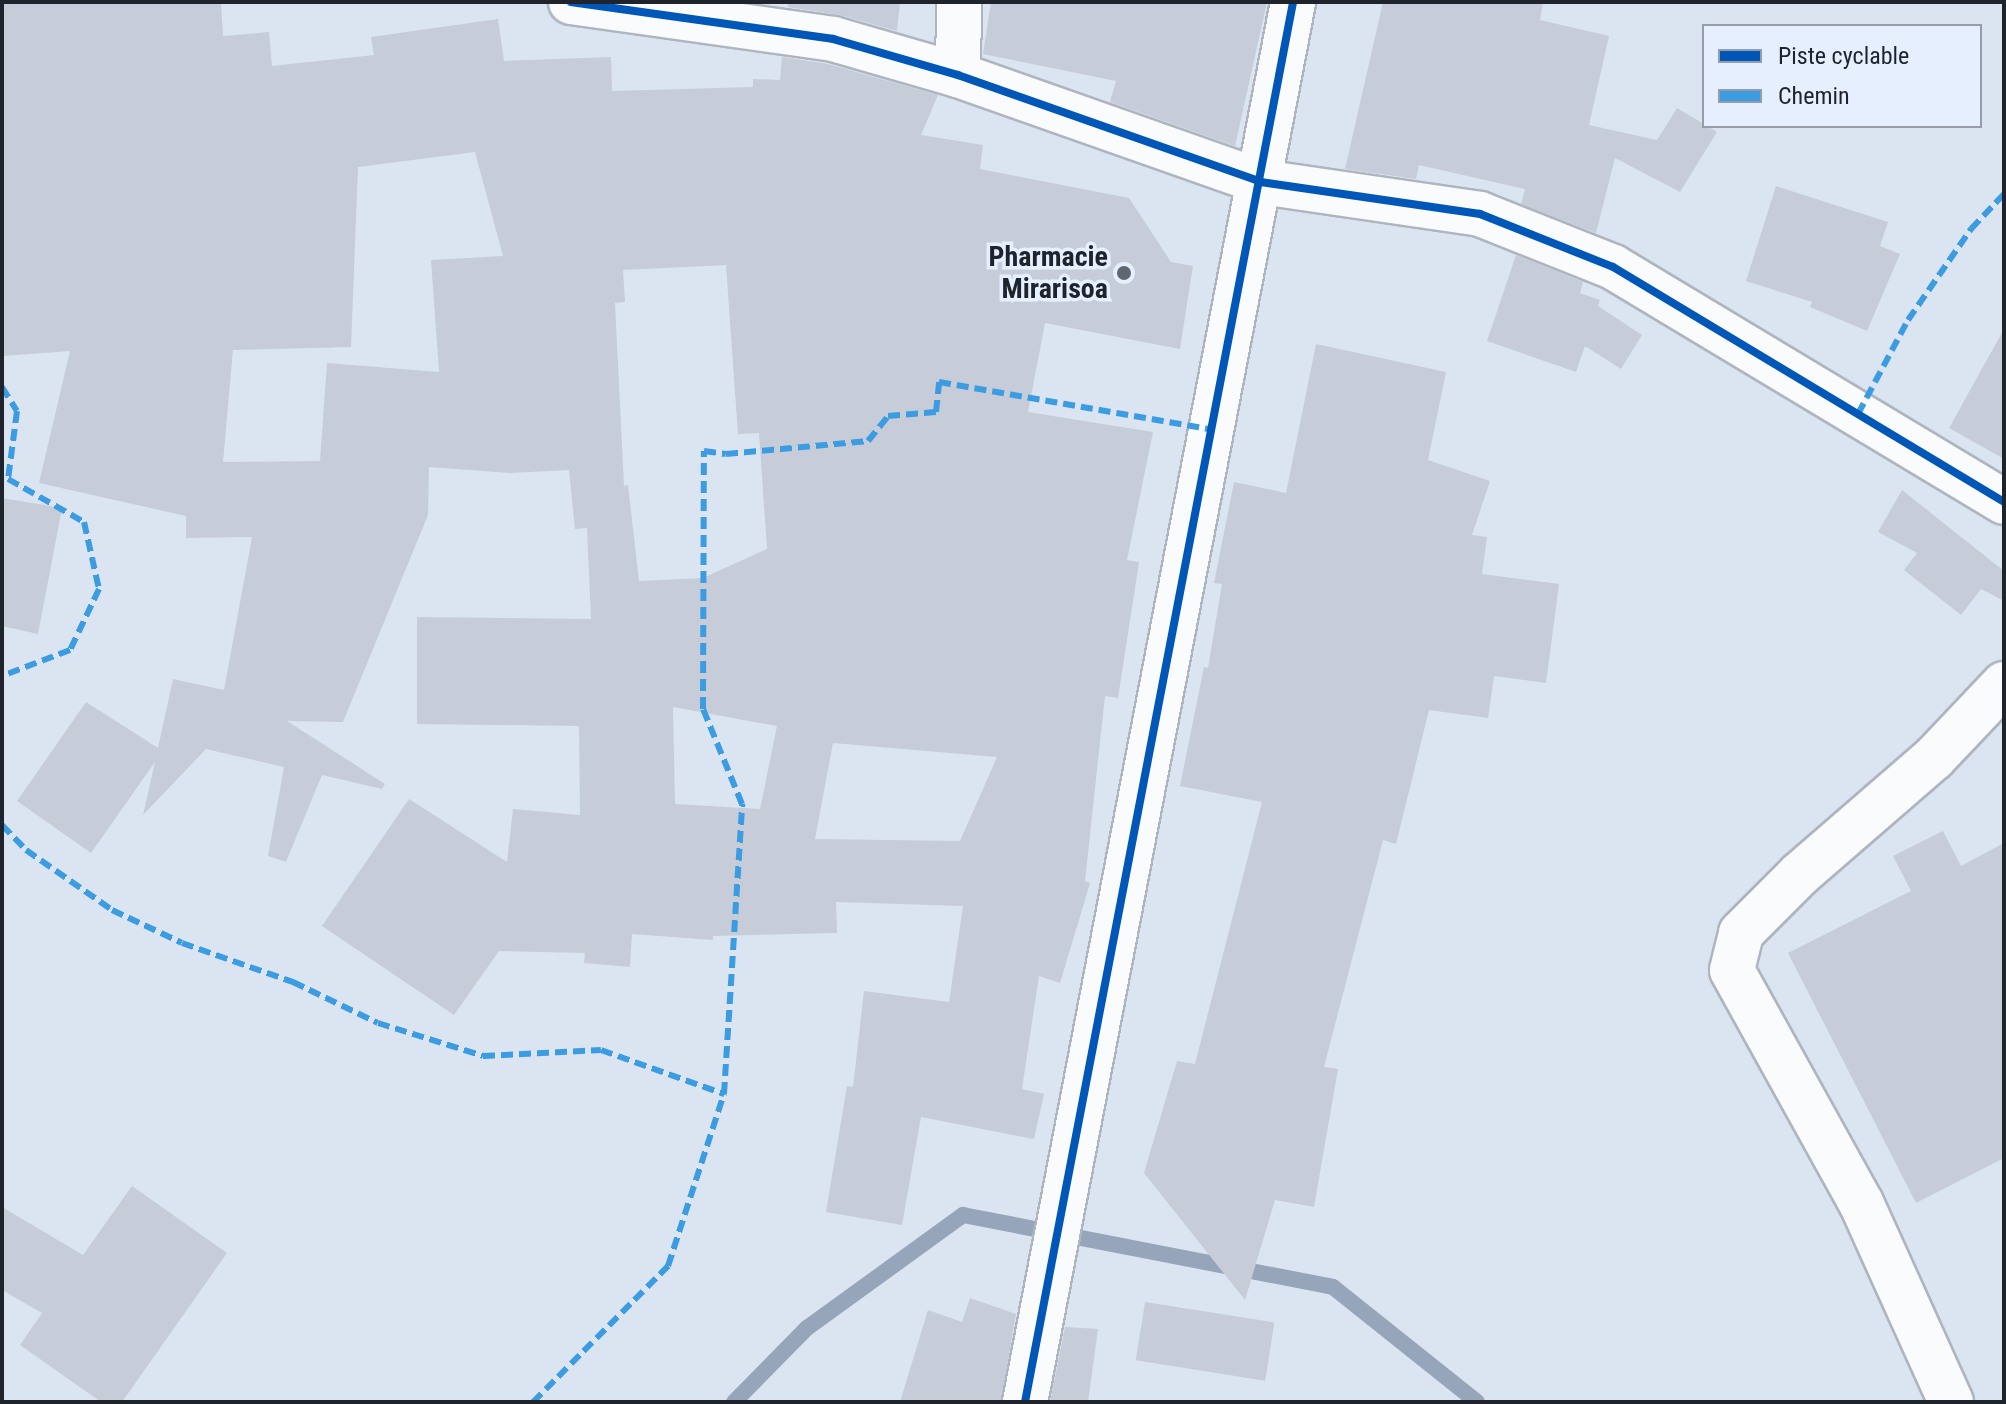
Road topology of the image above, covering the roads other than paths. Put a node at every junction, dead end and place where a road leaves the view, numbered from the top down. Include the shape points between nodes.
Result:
1 (571, 2) edge
2 (959, 2) edge
3 (1293, 2) edge
4 (669, 8) edge
5 (958, 75) junction
6 (1261, 182) junction
7 (2004, 502) edge
8 (2004, 684) edge
9 (1025, 1402) edge
10 (1951, 1402) edge

1 - 4 street
2 - 5 street
3 - 6 street
4 - 5 street via 833,39
5 - 6 street
6 - 7 street via 1480,214 1613,267
6 - 9 street
8 - 10 street via 1934,758 1800,874 1741,933 1732,970 1861,1203

